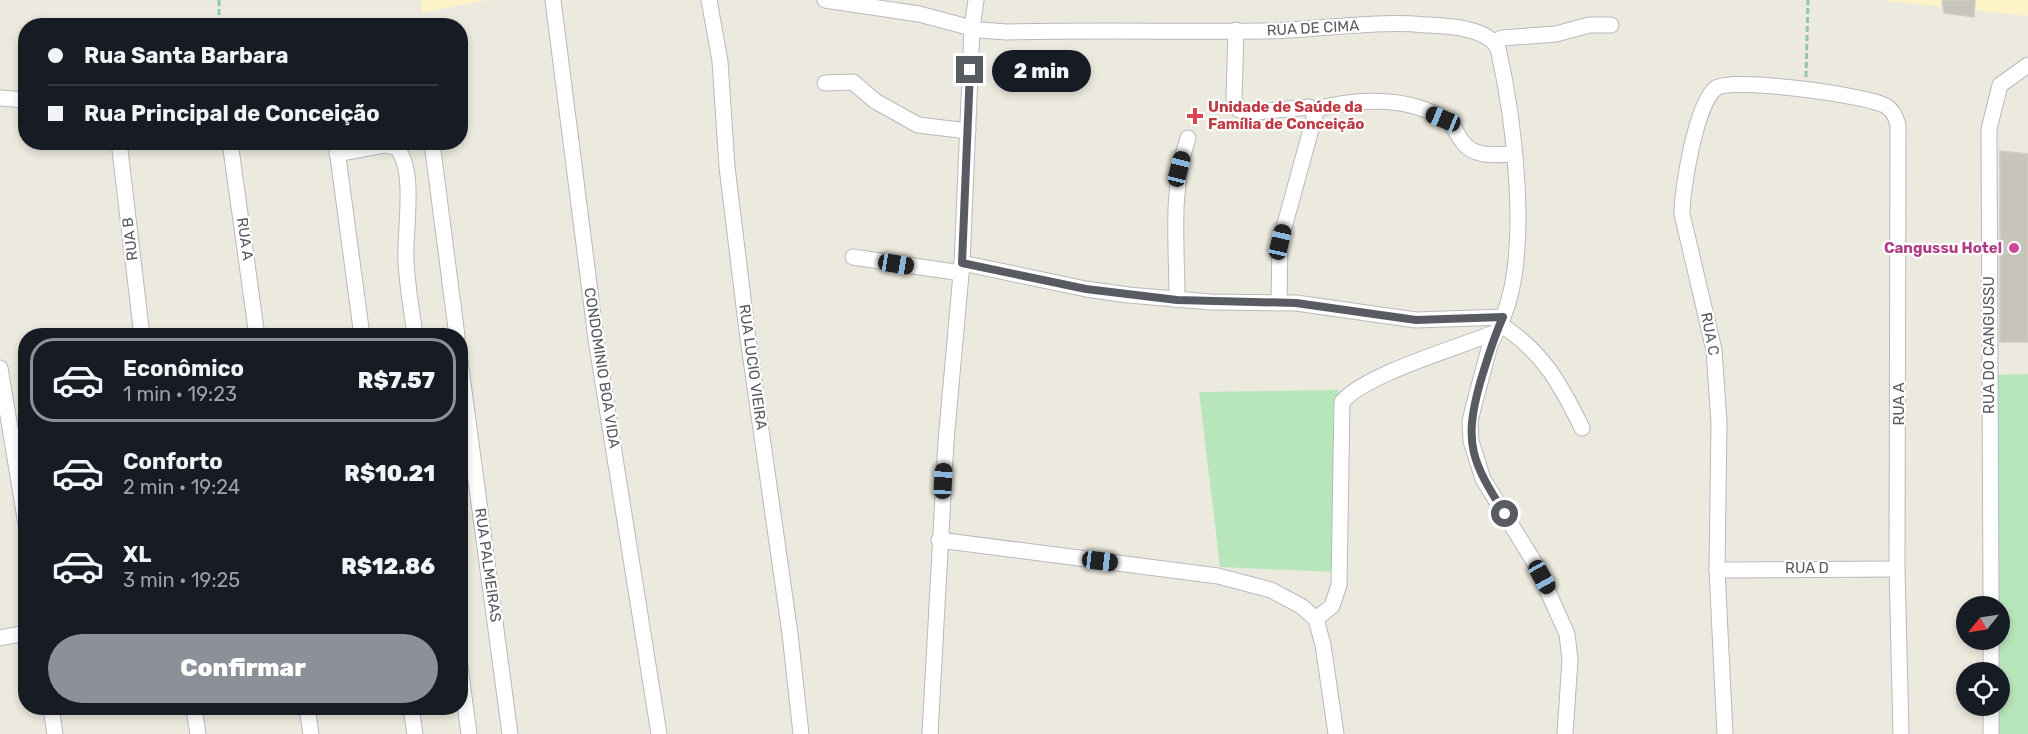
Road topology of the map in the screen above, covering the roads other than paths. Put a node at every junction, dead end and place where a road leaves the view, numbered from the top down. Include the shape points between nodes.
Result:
1 (553, 0) edge
2 (709, 0) edge
3 (825, 0) edge
4 (976, 0) edge
5 (1611, 25) dead end
6 (972, 28) junction
7 (1236, 30) junction
8 (1494, 42) junction
9 (2028, 65) edge
10 (825, 83) dead end
11 (0, 98) edge
12 (18, 99) edge
13 (1859, 99) joint
14 (1313, 110) junction
15 (968, 131) junction
16 (1188, 138) dead end
17 (120, 150) edge
18 (231, 150) edge
19 (336, 150) edge
20 (398, 150) edge
21 (433, 150) edge
22 (1514, 154) junction
23 (853, 257) dead end
24 (962, 268) junction
25 (1177, 300) junction
26 (1279, 303) junction
27 (1500, 324) junction
28 (141, 328) edge
29 (256, 328) edge
30 (361, 328) edge
31 (414, 328) edge
32 (456, 328) edge
33 (0, 368) edge
34 (3, 421) edge
35 (468, 421) edge
36 (1582, 428) dead end
37 (18, 488) edge
38 (939, 540) junction
39 (1897, 569) junction
40 (1716, 570) junction
41 (1992, 596) edge
42 (1316, 619) junction
43 (18, 635) edge
44 (0, 638) edge
45 (52, 715) edge
46 (196, 715) edge
47 (308, 715) edge
48 (412, 715) edge
49 (466, 715) edge
50 (1991, 716) edge
51 (55, 734) edge
52 (198, 734) edge
53 (311, 734) edge
54 (415, 734) edge
55 (469, 734) edge
56 (510, 734) edge
57 (659, 734) edge
58 (801, 734) edge
59 (930, 734) edge
60 (1336, 734) edge
61 (1565, 734) edge
62 (1725, 734) edge
63 (1901, 734) edge
64 (1991, 734) edge

1 - 57 street, CONDOMINIO BOA VIDA via 596,339
2 - 58 street, RUA LUCIO VIEIRA via 720,61 727,166 747,331
3 - 6 street, RUA DE CIMA via 919,14
4 - 6 street
5 - 8 street via 1589,25 1556,34
6 - 7 street, RUA DE CIMA via 1007,32
6 - 15 street
7 - 8 street, RUA DE CIMA via 1396,23 1465,30 1485,35
7 - 14 street via 1234,99 1238,109 1246,113 1298,107
8 - 22 street
9 - 41 street, RUA DO CANGUSSU via 2000,85 1989,129
10 - 15 street via 856,84 885,107 927,129
11 - 12 street
13 - 39 street, RUA A via 1886,106 1898,125
13 - 40 street, RUA C via 1739,83 1717,88 1703,109 1687,165 1682,214 1714,350 1718,399
14 - 22 street via 1358,101 1398,103 1448,122 1465,146 1478,153
14 - 26 street via 1315,120 1280,242
15 - 24 street
16 - 25 street via 1174,206
17 - 28 street, RUA B
18 - 29 street, RUA A
19 - 30 street
20 - 31 street via 407,174 406,264
21 - 32 street
22 - 27 street via 1517,253 1511,299
23 - 24 street
24 - 25 street
24 - 38 street
25 - 26 street
26 - 27 street via 1416,320 1475,318
27 - 36 street via 1538,353 1556,377
27 - 42 street via 1371,382 1349,395 1340,409 1339,585 1332,606
27 - 61 street via 1470,421 1471,441 1483,479 1536,565 1567,634 1570,660
33 - 34 street
34 - 37 street
35 - 56 street, RUA PALMEIRAS
38 - 42 street via 1228,578 1270,590
38 - 59 street
39 - 40 street, RUA D
39 - 63 street, RUA A
40 - 62 street, RUA C
42 - 60 street
43 - 44 street
45 - 51 street
46 - 52 street
47 - 53 street
48 - 54 street
49 - 55 street
50 - 64 street

